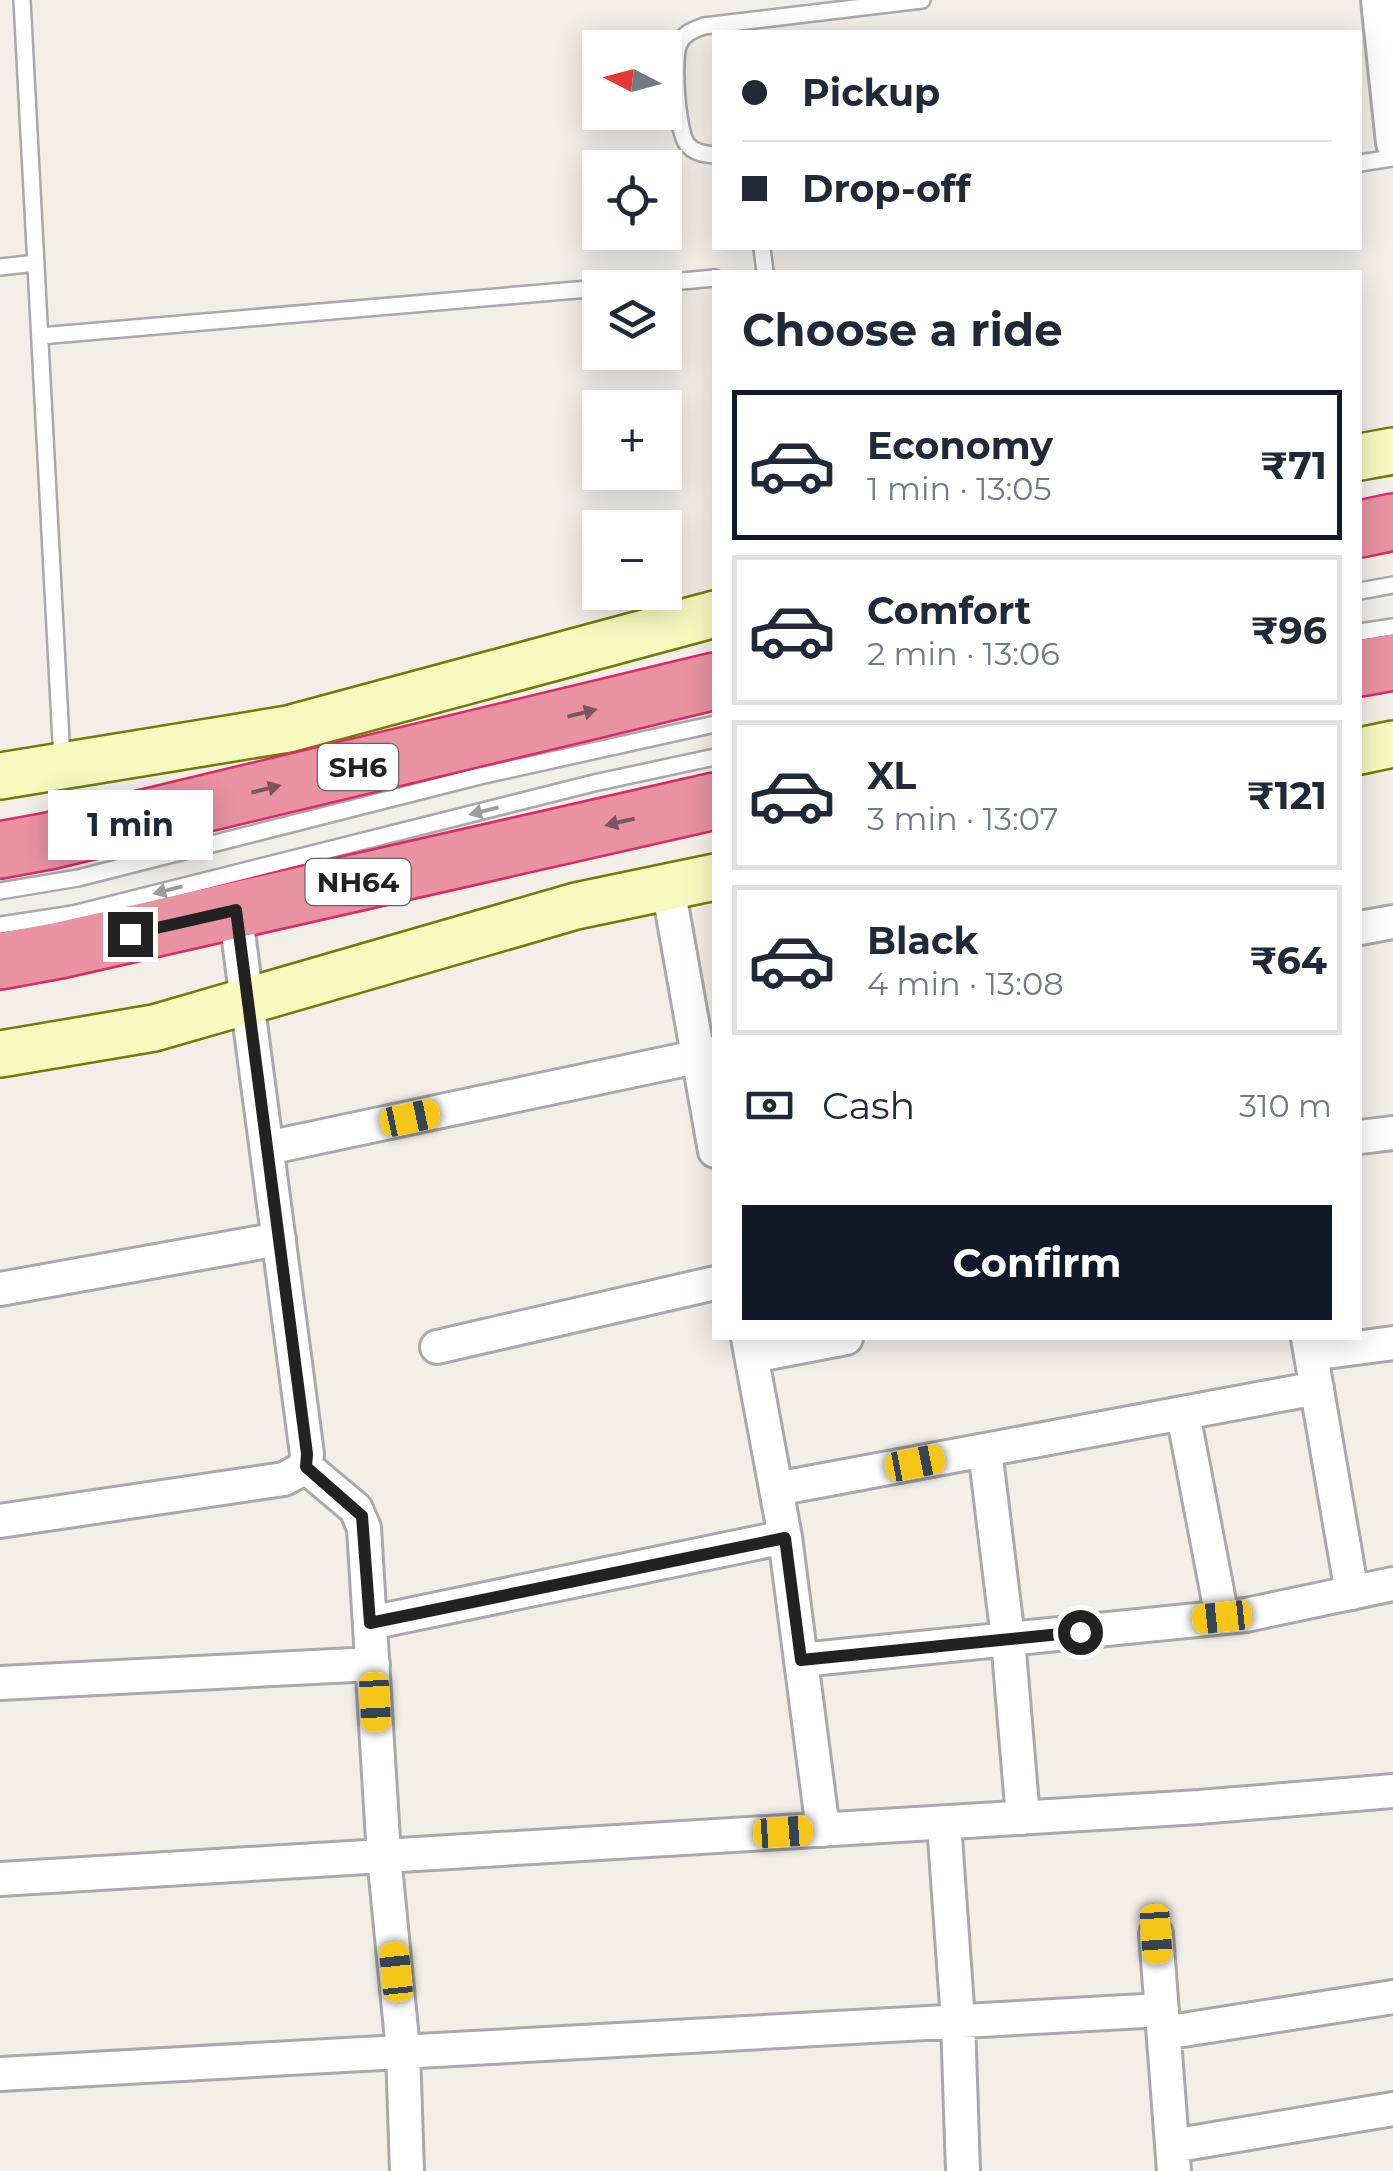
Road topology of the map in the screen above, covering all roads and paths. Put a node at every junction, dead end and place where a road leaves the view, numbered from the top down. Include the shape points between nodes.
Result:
1 (22, 0) edge
2 (922, 0) edge
3 (1378, 0) edge
4 (1393, 143) edge
5 (712, 155) edge
6 (1393, 158) edge
7 (1362, 163) edge
8 (36, 263) junction
9 (0, 267) edge
10 (712, 278) edge
11 (682, 281) edge
12 (582, 290) edge
13 (40, 336) junction
14 (1393, 450) edge
15 (1362, 457) edge
16 (1393, 522) edge
17 (1362, 528) edge
18 (1393, 584) edge
19 (1362, 591) edge
20 (712, 615) edge
21 (1393, 627) edge
22 (1362, 632) edge
23 (1393, 662) edge
24 (1362, 668) edge
25 (712, 682) edge
26 (712, 725) edge
27 (1393, 744) edge
28 (1362, 751) edge
29 (712, 758) edge
30 (62, 766) junction
31 (0, 776) edge
32 (712, 802) edge
33 (0, 850) edge
34 (712, 879) edge
35 (668, 887) junction
36 (0, 891) edge
37 (236, 910) junction
38 (1393, 922) edge
39 (0, 925) edge
40 (1362, 928) edge
41 (0, 960) edge
42 (246, 1002) junction
43 (0, 1054) edge
44 (707, 1055) edge
45 (712, 1114) edge
46 (1393, 1133) edge
47 (1362, 1137) edge
48 (267, 1148) junction
49 (279, 1239) junction
50 (712, 1284) edge
51 (0, 1289) edge
52 (825, 1340) edge
53 (1393, 1343) edge
54 (1310, 1346) edge
55 (750, 1347) edge
56 (437, 1348) dead end
57 (1317, 1388) junction
58 (1183, 1414) junction
59 (985, 1450) junction
60 (306, 1467) junction
61 (776, 1489) junction
62 (0, 1521) edge
63 (785, 1538) junction
64 (1393, 1584) edge
65 (1352, 1592) junction
66 (1222, 1617) junction
67 (370, 1623) junction
68 (1008, 1639) junction
69 (801, 1660) junction
70 (372, 1664) junction
71 (0, 1683) edge
72 (1393, 1791) edge
73 (1023, 1818) junction
74 (944, 1822) junction
75 (823, 1830) junction
76 (384, 1856) junction
77 (0, 1880) edge
78 (1156, 1934) dead end
79 (1393, 1998) edge
80 (958, 2021) junction
81 (1163, 2022) junction
82 (404, 2050) junction
83 (0, 2074) edge
84 (1393, 2109) edge
85 (1173, 2158) edge
86 (407, 2171) edge
87 (962, 2171) edge

1 - 8 lane
2 - 5 lane via 688,32 675,61 683,136 696,152
3 - 4 street
6 - 7 lane
8 - 9 lane
8 - 13 lane
10 - 11 lane
12 - 13 lane
13 - 30 lane
14 - 15 street
16 - 17 highway
18 - 19 lane
20 - 30 street via 288,729
21 - 22 lane
23 - 24 highway
33 -> 25 highway, SH6
26 - 36 lane via 78,878
27 - 28 street
29 -> 39 lane via 73,914
30 - 31 street
32 -> 37 highway, NH64
34 - 35 street
35 - 42 street via 576,906
35 - 44 street
37 - 41 highway, NH64
37 - 42 street
38 - 40 street
42 - 43 street via 154,1028
42 - 48 street
44 - 45 street
44 - 48 street
46 - 47 street
48 - 49 street
49 - 51 street
49 - 60 street
50 - 56 street
52 - 55 street
53 - 54 street
54 - 57 street
55 - 61 street
57 - 58 street
57 - 65 street
58 - 59 street
58 - 66 street
59 - 61 street
59 - 68 street
60 - 62 street via 284,1478
60 - 67 street via 362,1516
61 - 63 street
63 - 67 street
63 - 69 street
64 - 65 street
65 - 66 street
66 - 68 street
67 - 70 street
68 - 69 street
68 - 73 street
69 - 75 street
70 - 71 street
70 - 76 street
72 - 73 street
73 - 74 street
74 - 75 street
74 - 80 street
75 - 76 street
76 - 77 street
76 - 82 street
78 - 81 street
79 - 81 street
80 - 81 street
80 - 82 street
80 - 87 street
81 - 85 street
82 - 83 street
82 - 86 street
84 - 85 street

